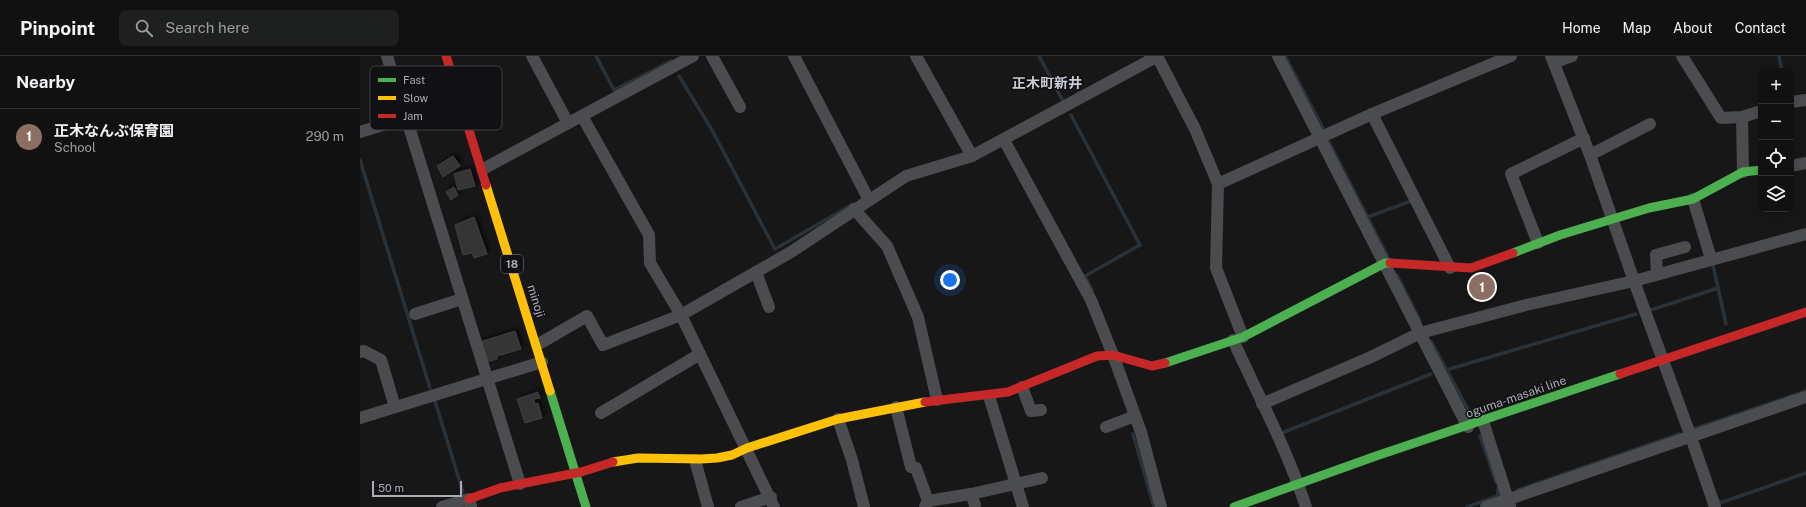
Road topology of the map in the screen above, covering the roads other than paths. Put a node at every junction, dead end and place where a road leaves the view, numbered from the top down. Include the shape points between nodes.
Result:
1 (386, 56) edge
2 (446, 56) edge
3 (532, 56) edge
4 (712, 56) edge
5 (794, 56) edge
6 (916, 56) edge
7 (1158, 56) edge
8 (1278, 56) edge
9 (1511, 56) edge
10 (1572, 56) edge
11 (1682, 56) edge
12 (684, 58) edge
13 (1553, 59) edge
14 (389, 66) edge
15 (449, 66) edge
16 (1806, 100) edge
17 (1794, 102) edge
18 (740, 106) dead end
19 (1758, 112) edge
20 (1372, 114) junction
21 (582, 116) junction
22 (1742, 117) junction
23 (568, 123) junction
24 (1650, 124) dead end
25 (370, 129) edge
26 (410, 130) edge
27 (469, 130) edge
28 (360, 132) edge
29 (1320, 137) junction
30 (1584, 138) junction
31 (1004, 140) junction
32 (1590, 155) junction
33 (972, 156) junction
34 (1806, 162) edge
35 (1794, 165) edge
36 (482, 169) junction
37 (1758, 170) edge
38 (1744, 172) junction
39 (1218, 184) junction
40 (1693, 199) junction
41 (869, 200) junction
42 (854, 210) junction
43 (1612, 219) junction
44 (1806, 234) edge
45 (1538, 243) junction
46 (1685, 247) dead end
47 (1711, 259) junction
48 (1385, 263) junction
49 (1450, 268) junction
50 (756, 272) junction
51 (1657, 274) junction
52 (1634, 281) junction
53 (462, 298) junction
54 (769, 307) dead end
55 (1806, 312) edge
56 (414, 314) dead end
57 (681, 315) junction
58 (1420, 333) junction
59 (1238, 339) junction
60 (537, 345) junction
61 (360, 352) edge
62 (700, 354) junction
63 (1113, 356) junction
64 (1663, 360) junction
65 (542, 362) junction
66 (487, 379) junction
67 (1022, 387) junction
68 (989, 396) junction
69 (1806, 397) edge
70 (937, 400) junction
71 (1262, 404) junction
72 (395, 407) junction
73 (896, 407) junction
74 (1041, 410) dead end
75 (601, 414) dead end
76 (1135, 416) junction
77 (360, 418) edge
78 (838, 419) junction
79 (1483, 421) junction
80 (1468, 426) junction
81 (1106, 428) dead end
82 (1691, 437) junction
83 (747, 448) junction
84 (694, 460) junction
85 (576, 473) junction
86 (1042, 478) dead end
87 (1016, 482) junction
88 (520, 484) junction
89 (1298, 484) junction
90 (773, 502) edge
91 (470, 503) edge
92 (1509, 503) edge
93 (926, 504) edge
94 (442, 507) edge
95 (586, 507) edge
96 (708, 507) edge
97 (741, 507) edge
98 (864, 507) edge
99 (1023, 507) edge
100 (1161, 507) edge
101 (1234, 507) edge
102 (1306, 507) edge
103 (1486, 507) edge
104 (1715, 507) edge

1 - 14 street
2 - 15 street, minoji / 18
3 - 23 street
4 - 18 street
5 - 41 street
6 - 33 street
7 - 31 street
7 - 39 street via 1195,129
8 - 29 street
9 - 20 street
10 - 13 street
11 - 22 street via 1721,118
12 - 21 street
13 - 30 street
16 - 17 street
19 - 22 street
20 - 29 street
20 - 49 street
21 - 23 street
21 - 57 street via 649,236 650,263
22 - 38 street
23 - 36 street
24 - 32 street
25 - 28 street
26 - 53 street
27 - 36 street, minoji / 18
29 - 39 street
29 - 48 street
30 - 32 street
30 - 45 street via 1511,174
31 - 33 street
31 - 63 street via 1090,300
32 - 43 street
33 - 41 street via 906,176
34 - 35 street
36 - 60 street, minoji / 18
37 - 38 street
38 - 40 street
39 - 59 street via 1216,268
40 - 43 street
40 - 47 street
41 - 42 street
42 - 50 street
42 - 70 street via 887,246 918,317
43 - 45 street
43 - 52 street
44 - 47 street via 1795,239
45 - 49 street via 1471,268
46 - 51 street via 1656,255
47 - 51 street
48 - 49 street
48 - 58 street
48 - 59 street
50 - 54 street
50 - 57 street
51 - 52 street
52 - 58 street via 1526,305
52 - 64 street
53 - 56 street
53 - 66 street
55 - 64 street, oguma-masaki line
57 - 60 street via 602,345 587,316
57 - 62 street
58 - 71 street
58 - 80 street
59 - 63 street via 1152,366
59 - 71 street
60 - 65 street, minoji / 18
61 - 72 street via 364,350 380,360
62 - 75 street
62 - 83 street
63 - 67 street via 1097,356
63 - 76 street
64 - 79 street, oguma-masaki line
64 - 82 street
65 - 66 street
65 - 85 street, minoji / 18
66 - 72 street
66 - 88 street
67 - 68 street
67 - 74 street via 1030,411
68 - 70 street
68 - 87 street
69 - 82 street
70 - 73 street
71 - 89 street
72 - 77 street
73 - 78 street
73 - 93 street via 911,467 916,468
76 - 81 street
76 - 100 street
78 - 83 street
78 - 98 street
79 - 80 street, oguma-masaki line
79 - 92 street
80 - 89 street, oguma-masaki line
82 - 92 street
82 - 104 street
83 - 84 street via 737,454 712,460
83 - 90 street
84 - 85 street via 654,457 621,460
84 - 96 street
85 - 88 street
85 - 95 street, minoji / 18
86 - 87 street
87 - 93 street via 973,499
87 - 99 street
88 - 91 street via 499,488
89 - 101 street, oguma-masaki line
89 - 102 street
90 - 97 street
91 - 94 street
92 - 103 street

